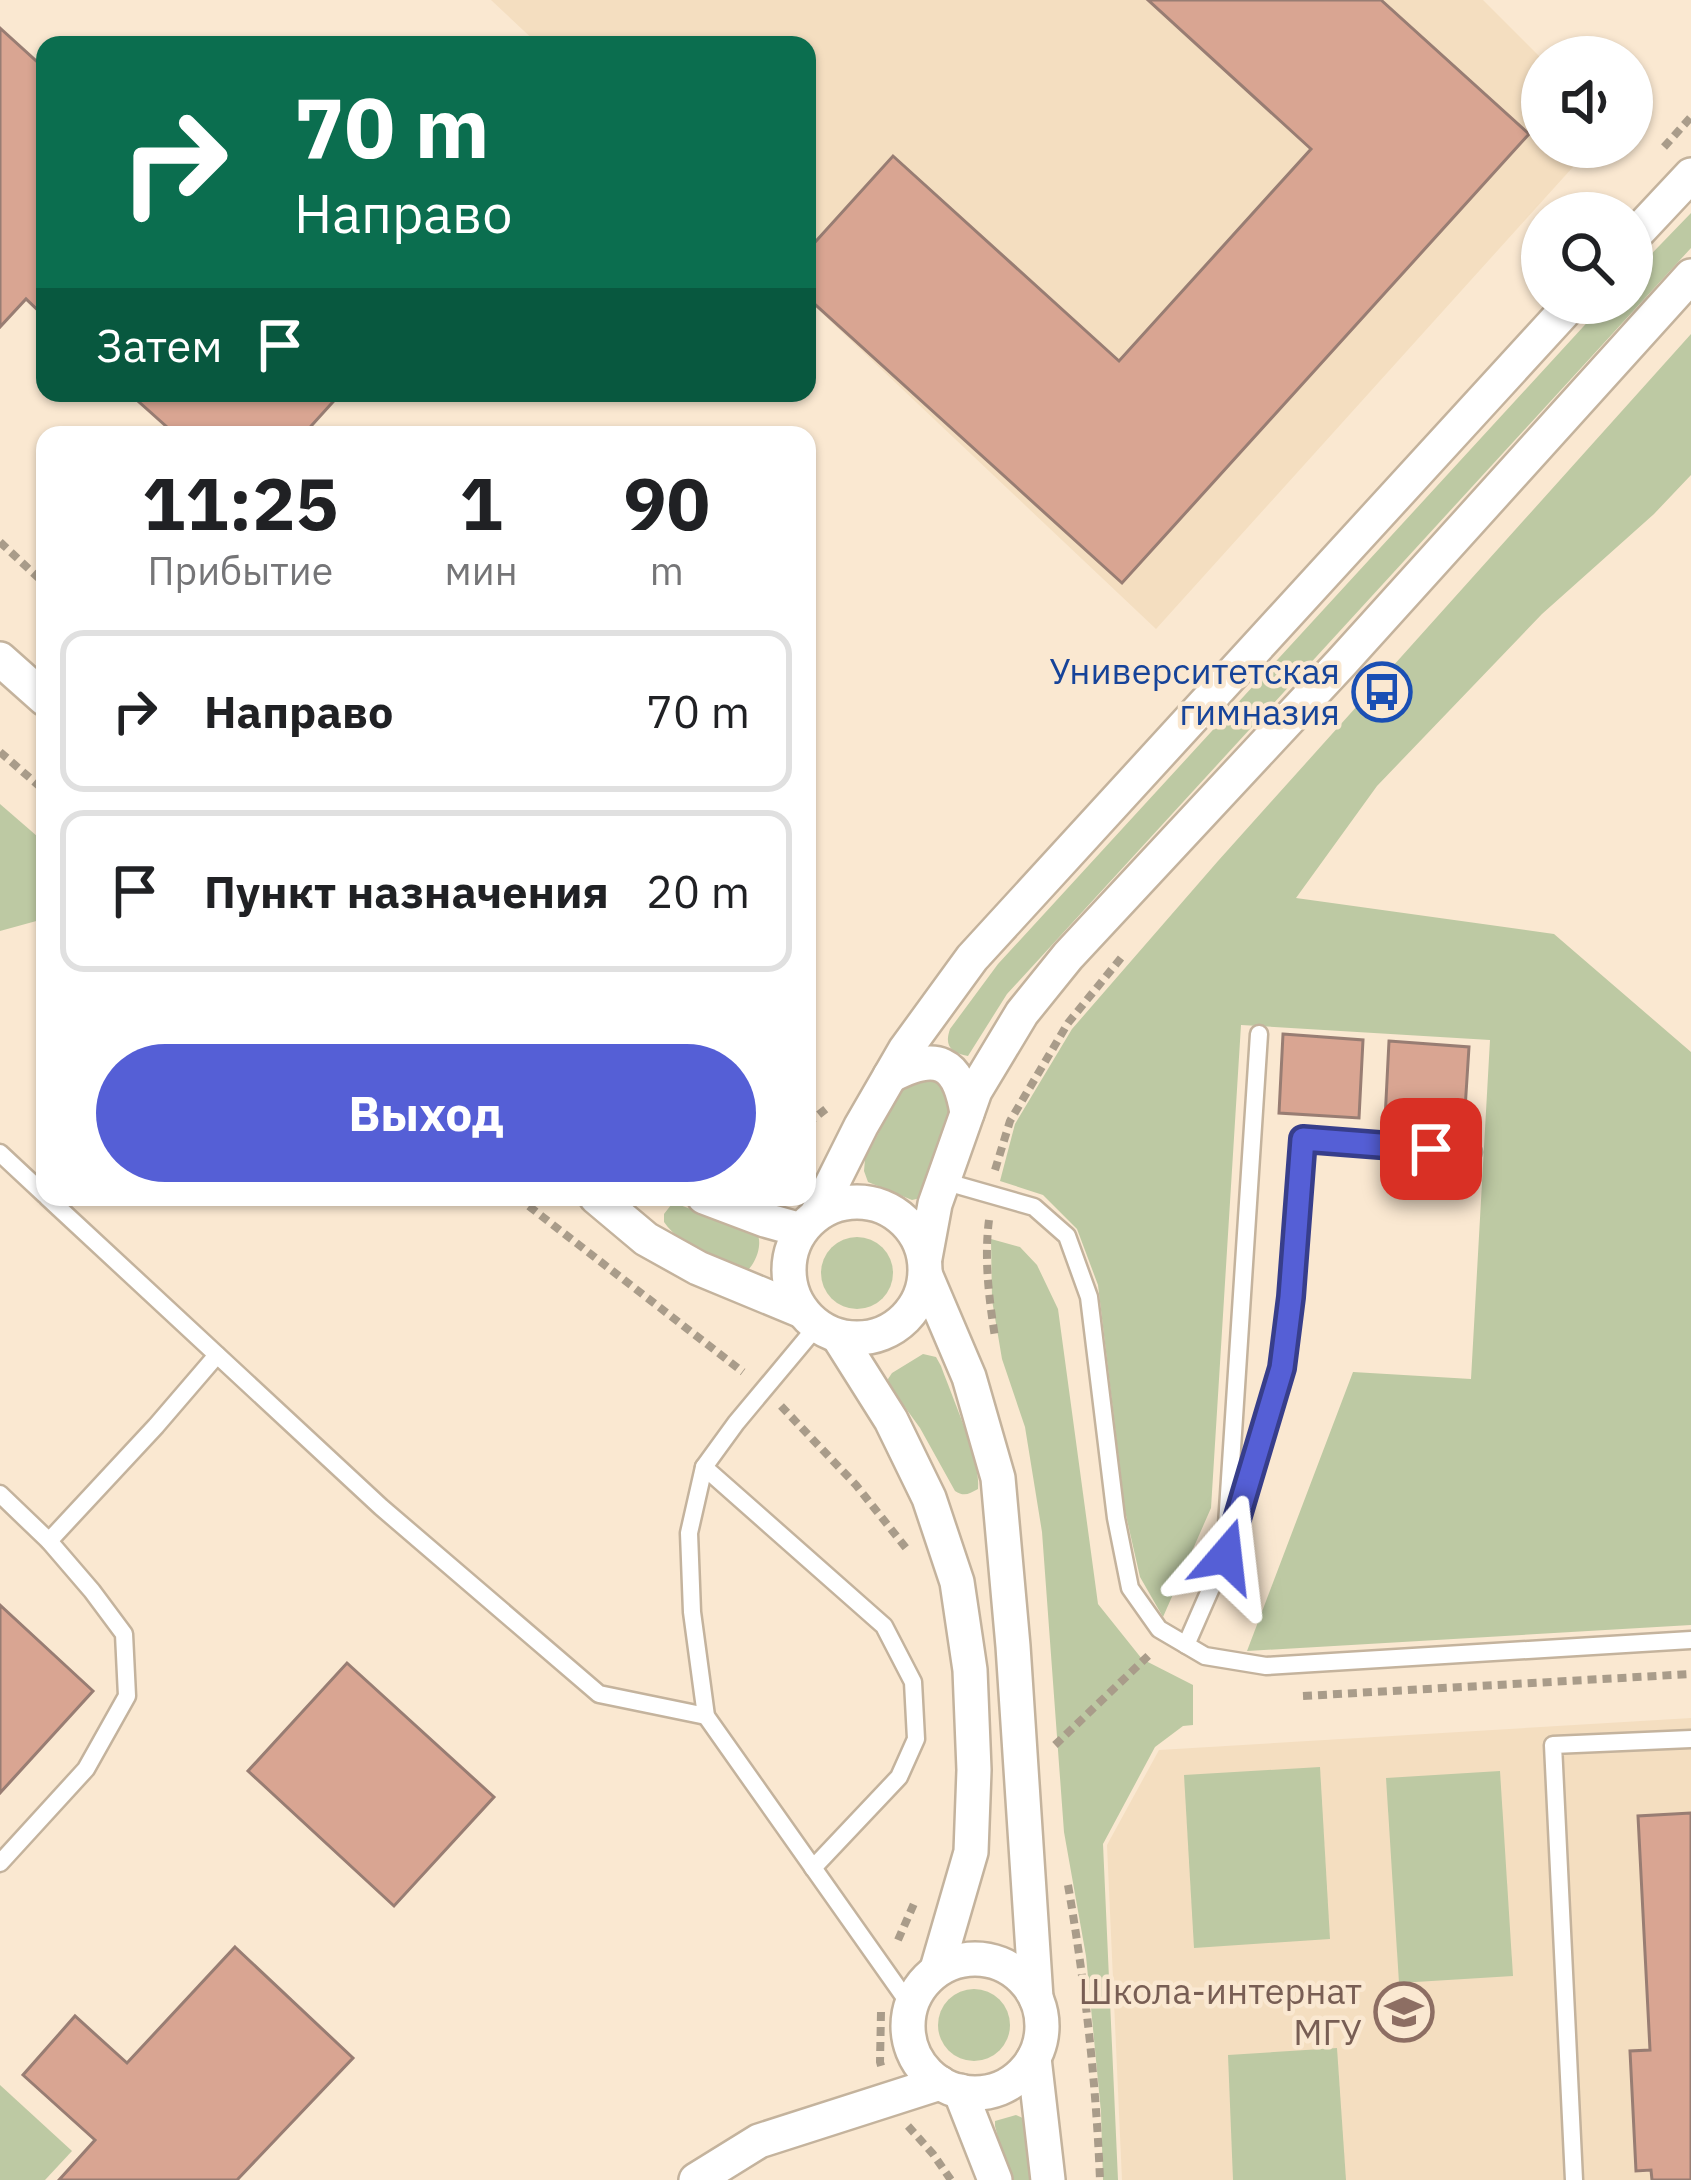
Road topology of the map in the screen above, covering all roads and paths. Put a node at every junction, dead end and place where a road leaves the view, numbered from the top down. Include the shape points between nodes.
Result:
1 (1691, 175) edge
2 (1653, 216) edge
3 (1691, 276) edge
4 (1553, 324) edge
5 (0, 542) edge
6 (36, 576) edge
7 (0, 659) edge
8 (36, 691) edge
9 (0, 752) edge
10 (36, 783) edge
11 (1125, 953) dead end
12 (1259, 1034) dead end
13 (890, 1076) junction
14 (967, 1112) junction
15 (1473, 1152) dead end
16 (0, 1153) edge
17 (943, 1181) junction
18 (36, 1187) edge
19 (992, 1195) junction
20 (57, 1206) edge
21 (529, 1206) edge
22 (607, 1206) edge
23 (728, 1206) edge
24 (809, 1222) junction
25 (925, 1267) junction
26 (819, 1324) junction
27 (995, 1341) dead end
28 (218, 1355) junction
29 (766, 1390) junction
30 (704, 1467) junction
31 (0, 1494) edge
32 (49, 1540) junction
33 (911, 1553) dead end
34 (1226, 1556) junction
35 (1691, 1640) edge
36 (1186, 1645) junction
37 (1149, 1655) dead end
38 (1691, 1674) edge
39 (1604, 1679) dead end
40 (706, 1716) junction
41 (1050, 1727) dead end
42 (1691, 1738) edge
43 (0, 1863) edge
44 (813, 1868) junction
45 (1066, 1874) dead end
46 (917, 1898) dead end
47 (886, 1967) junction
48 (937, 1970) junction
49 (1036, 1998) junction
50 (910, 2005) junction
51 (1034, 2058) junction
52 (950, 2087) junction
53 (892, 2100) junction
54 (696, 2180) edge
55 (952, 2180) edge
56 (995, 2180) edge
57 (1048, 2180) edge
58 (1100, 2180) edge
59 (1574, 2180) edge

1 - 2 street
3 - 14 street via 1067,956 1022,1013
4 - 13 street via 972,958
5 - 6 path
7 - 8 street
9 - 10 path
11 - 19 path via 1068,1022 1010,1121
12 - 34 lane
13 - 14 street via 935,1061 953,1070
13 - 24 street
14 - 17 street
15 - 34 lane via 1303,1139 1282,1368
16 - 18 lane
17 - 19 lane
17 - 25 street
19 - 27 path
19 - 36 lane via 1034,1207 1067,1236 1089,1297 1130,1588 1159,1629
20 - 28 lane
21 - 29 path
22 - 26 street via 698,1268
23 - 24 street via 765,1220
24 - 25 street via 838,1204 883,1206 917,1237
24 - 26 street via 788,1270 791,1292
25 - 26 street via 921,1296 896,1327 857,1339
25 - 49 street via 998,1478
26 - 29 lane
26 - 48 street via 891,1420 957,1582 970,1670 970,1852
28 - 32 lane
28 - 40 lane via 599,1694
29 - 30 lane
29 - 33 path
30 - 40 lane via 689,1533
30 - 44 lane via 884,1626 914,1682 916,1739 899,1777
31 - 32 lane
32 - 43 lane via 124,1634 127,1696 86,1768
34 - 36 lane
35 - 36 lane via 1266,1666
37 - 41 path via 1052,1749
38 - 39 path
40 - 44 lane
42 - 59 lane via 1553,1745
44 - 47 lane
45 - 58 path
46 - 47 path
47 - 50 lane
47 - 53 path via 880,2062
48 - 49 street via 982,1958 1023,1978
48 - 50 street
49 - 51 street via 1042,2018
50 - 52 street via 912,2049
51 - 52 street via 994,2090
51 - 57 street
52 - 53 street
52 - 56 street
53 - 54 street via 759,2141
53 - 55 path

